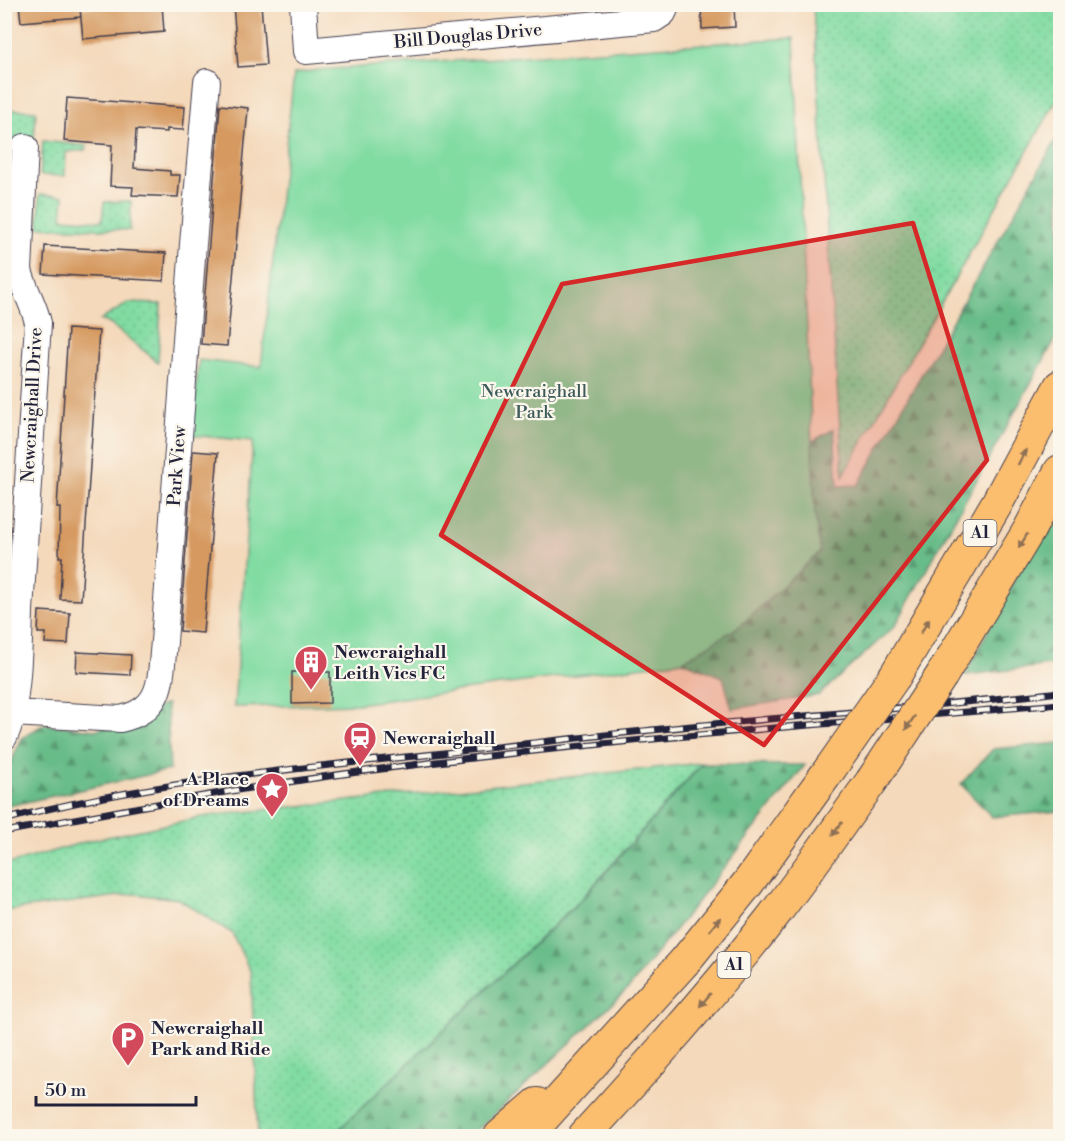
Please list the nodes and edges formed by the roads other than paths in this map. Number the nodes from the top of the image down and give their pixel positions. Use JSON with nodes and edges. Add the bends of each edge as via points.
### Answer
{"nodes":[{"id":1,"x":303,"y":4,"type":"edge"},
{"id":2,"x":665,"y":9,"type":"edge"},
{"id":3,"x":207,"y":82,"type":"dead end"},
{"id":4,"x":25,"y":147,"type":"dead end"},
{"id":5,"x":1060,"y":386,"type":"edge"},
{"id":6,"x":1060,"y":471,"type":"edge"},
{"id":7,"x":12,"y":713,"type":"junction"},
{"id":8,"x":4,"y":737,"type":"edge"},
{"id":9,"x":609,"y":1048,"type":"junction"},
{"id":10,"x":500,"y":1137,"type":"edge"},
{"id":11,"x":527,"y":1137,"type":"edge"},
{"id":12,"x":584,"y":1137,"type":"edge"}],
"edges":[{"from":1,"to":2,"type":"street","name":"Bill Douglas Drive","via":[[306,51],[654,19]]},
{"from":3,"to":7,"type":"street","name":"Park View","via":[[158,693],[149,706],[120,720]]},
{"from":4,"to":7,"type":"street","name":"Newcraighall Drive","via":[[19,270],[38,323]]},
{"from":9,"to":5,"type":"main road","number":"A1","one_way":true,"bridge":true,"via":[[741,892],[895,676],[996,505]]},
{"from":6,"to":12,"type":"main road","number":"A1","one_way":true,"bridge":true,"via":[[942,675],[871,782],[718,985]]},
{"from":7,"to":8,"type":"street","name":"Newcraighall Drive"},
{"from":9,"to":10,"type":"main road"},
{"from":9,"to":11,"type":"main road","number":"A1"}]}
